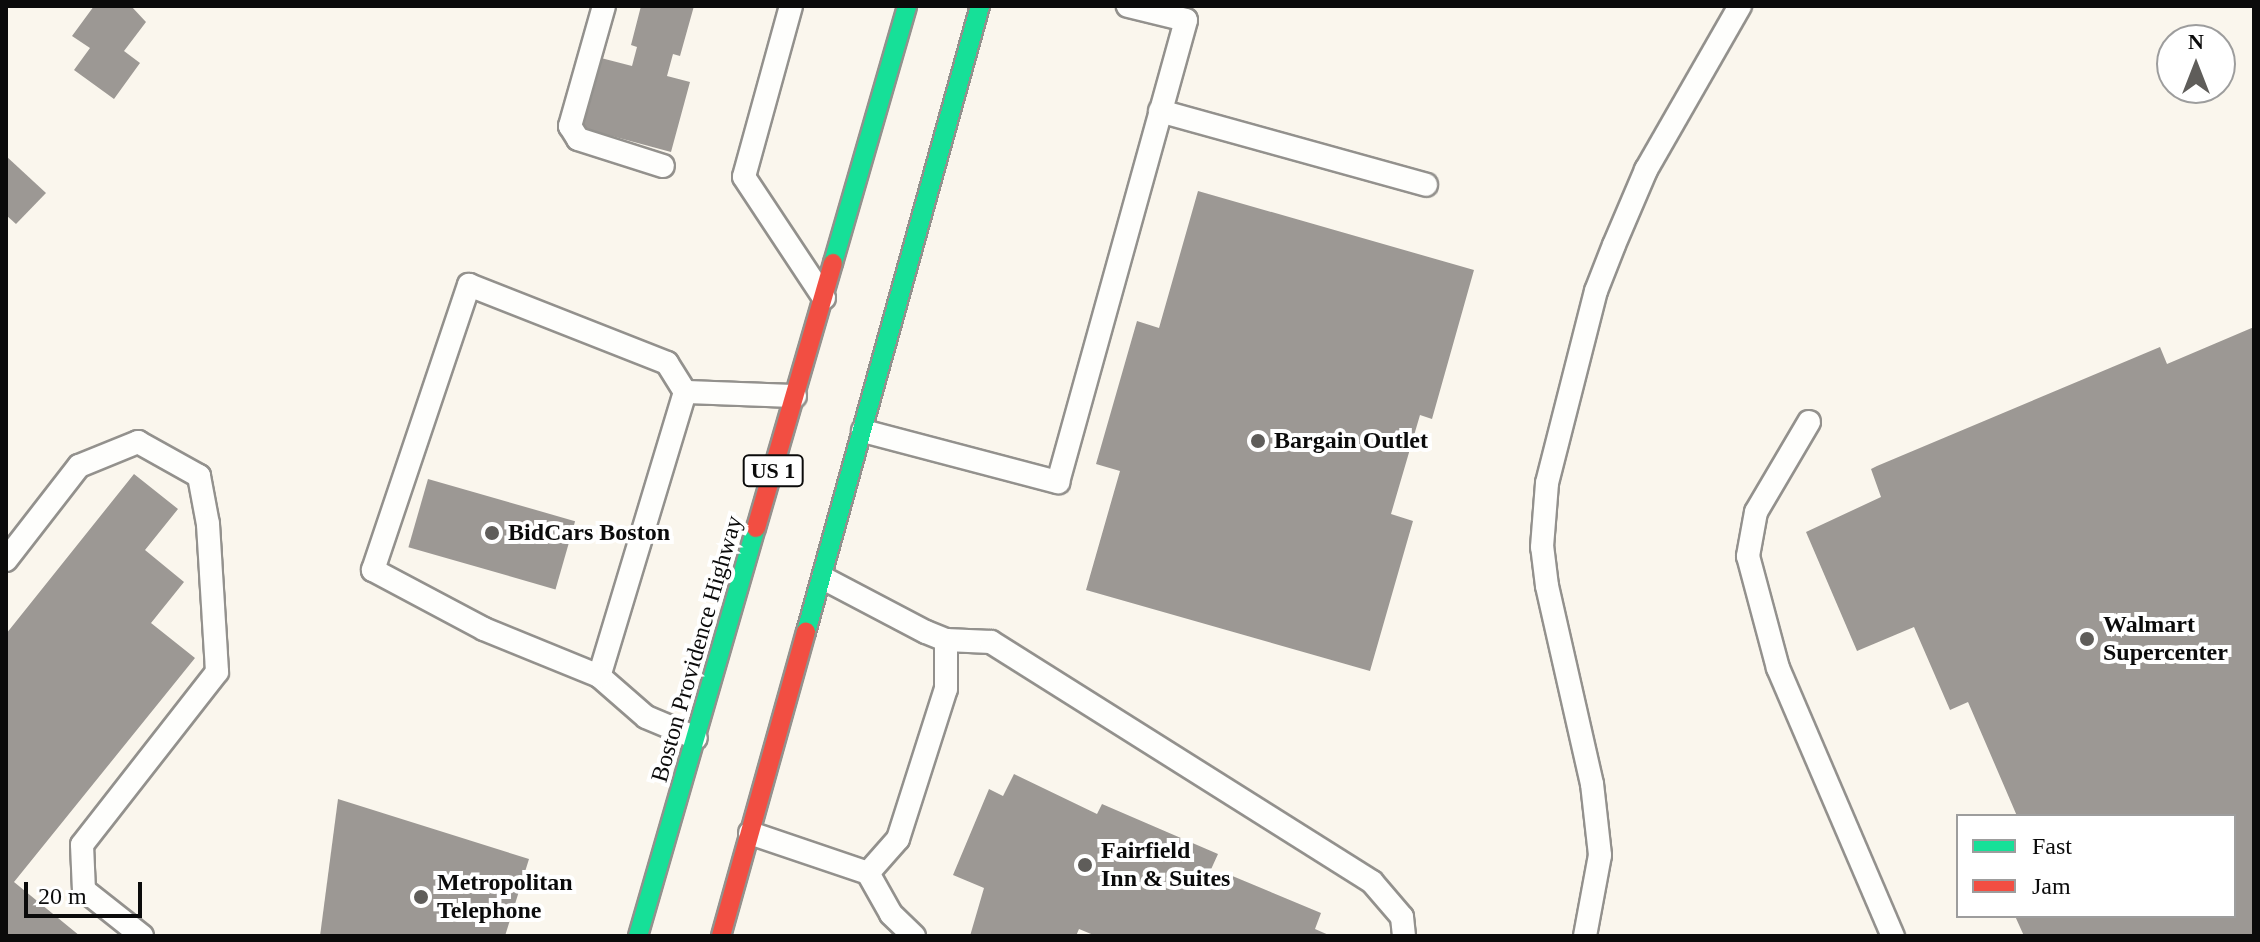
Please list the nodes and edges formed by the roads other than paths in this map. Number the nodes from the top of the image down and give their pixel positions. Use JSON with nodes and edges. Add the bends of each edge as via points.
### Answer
{"nodes":[{"id":1,"x":604,"y":6,"type":"edge"},
{"id":2,"x":791,"y":6,"type":"edge"},
{"id":3,"x":907,"y":6,"type":"edge"},
{"id":4,"x":980,"y":6,"type":"edge"},
{"id":5,"x":1128,"y":6,"type":"edge"},
{"id":6,"x":1740,"y":6,"type":"edge"},
{"id":7,"x":1160,"y":111,"type":"junction"},
{"id":8,"x":663,"y":166,"type":"dead end"},
{"id":9,"x":1426,"y":185,"type":"dead end"},
{"id":10,"x":824,"y":298,"type":"junction"},
{"id":11,"x":685,"y":392,"type":"junction"},
{"id":12,"x":795,"y":396,"type":"junction"},
{"id":13,"x":1809,"y":422,"type":"dead end"},
{"id":14,"x":863,"y":431,"type":"junction"},
{"id":15,"x":6,"y":560,"type":"edge"},
{"id":16,"x":823,"y":578,"type":"junction"},
{"id":17,"x":946,"y":640,"type":"junction"},
{"id":18,"x":599,"y":676,"type":"junction"},
{"id":19,"x":696,"y":738,"type":"junction"},
{"id":20,"x":750,"y":833,"type":"junction"},
{"id":21,"x":868,"y":873,"type":"junction"},
{"id":22,"x":142,"y":936,"type":"edge"},
{"id":23,"x":638,"y":936,"type":"edge"},
{"id":24,"x":721,"y":936,"type":"edge"},
{"id":25,"x":914,"y":936,"type":"edge"},
{"id":26,"x":1404,"y":936,"type":"edge"},
{"id":27,"x":1585,"y":936,"type":"edge"},
{"id":28,"x":1893,"y":936,"type":"edge"}],
"edges":[{"from":1,"to":8,"type":"lane","via":[[570,126],[578,139]]},
{"from":2,"to":10,"type":"lane","via":[[744,177]]},
{"from":3,"to":10,"type":"main road","name":"Boston Providence Highway","number":"US 1"},
{"from":4,"to":14,"type":"main road"},
{"from":5,"to":7,"type":"lane","via":[[1186,20]]},
{"from":6,"to":27,"type":"lane","via":[[1646,170],[1614,245],[1586,323],[1547,483],[1542,547],[1547,586],[1592,784],[1600,855]]},
{"from":7,"to":9,"type":"lane"},
{"from":7,"to":14,"type":"lane","via":[[1058,482]]},
{"from":10,"to":12,"type":"main road","name":"Boston Providence Highway","number":"US 1"},
{"from":11,"to":12,"type":"lane"},
{"from":11,"to":18,"type":"lane"},
{"from":11,"to":18,"type":"lane","via":[[667,363],[469,285],[373,570],[484,629]]},
{"from":12,"to":19,"type":"main road","name":"Boston Providence Highway","number":"US 1"},
{"from":13,"to":28,"type":"lane","via":[[1756,512],[1748,556],[1778,668]]},
{"from":14,"to":16,"type":"main road"},
{"from":15,"to":22,"type":"lane","via":[[79,466],[138,442],[199,476],[208,524],[217,672],[82,845],[84,890]]},
{"from":16,"to":17,"type":"lane"},
{"from":16,"to":20,"type":"main road"},
{"from":17,"to":21,"type":"lane","via":[[946,689],[898,839]]},
{"from":17,"to":26,"type":"lane","via":[[991,642],[1372,882],[1402,917]]},
{"from":18,"to":19,"type":"lane","via":[[646,717]]},
{"from":19,"to":23,"type":"main road","name":"Boston Providence Highway","number":"US 1"},
{"from":20,"to":21,"type":"lane"},
{"from":20,"to":24,"type":"main road"},
{"from":21,"to":25,"type":"lane","via":[[891,914]]}]}
